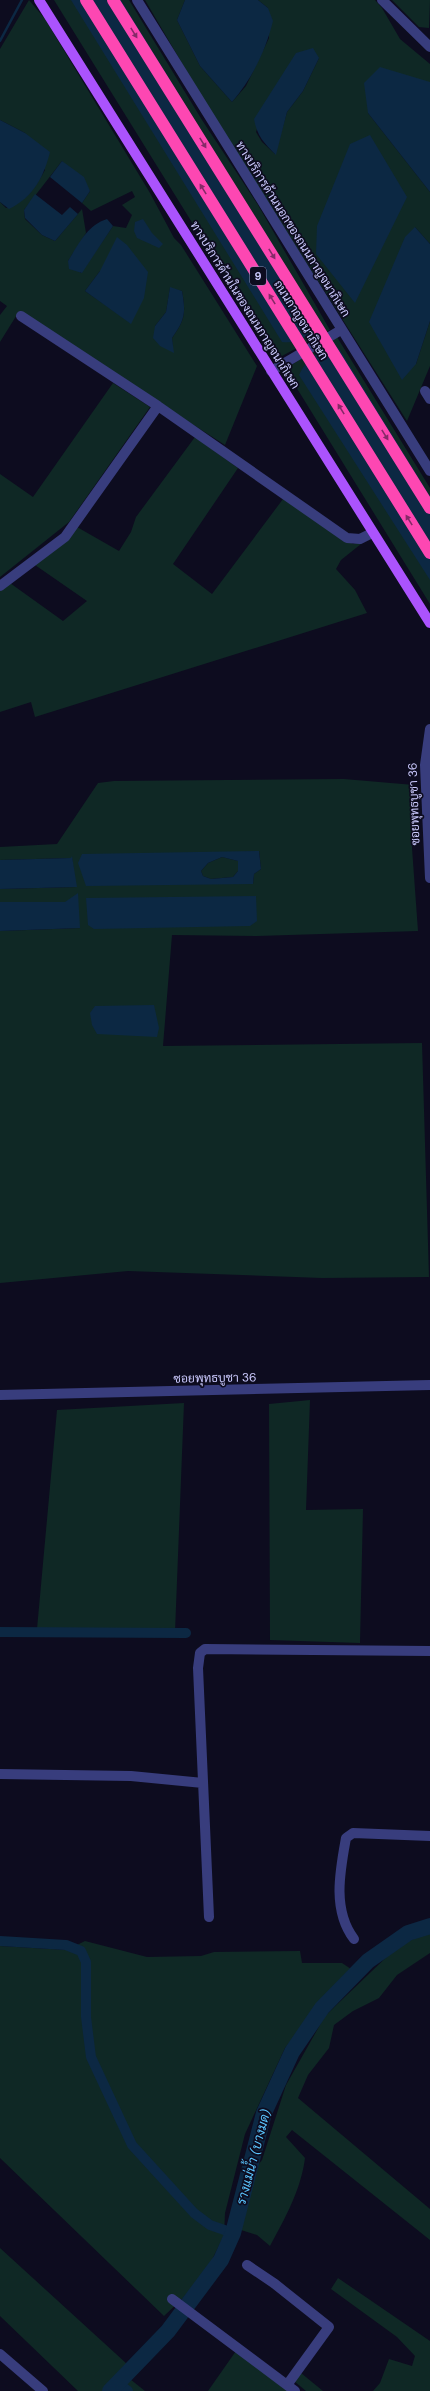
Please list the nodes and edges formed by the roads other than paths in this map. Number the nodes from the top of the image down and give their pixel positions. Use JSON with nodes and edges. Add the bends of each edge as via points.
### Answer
{"nodes":[{"id":1,"x":39,"y":0,"type":"edge"},
{"id":2,"x":86,"y":0,"type":"edge"},
{"id":3,"x":113,"y":0,"type":"edge"},
{"id":4,"x":136,"y":0,"type":"edge"},
{"id":5,"x":382,"y":0,"type":"edge"},
{"id":6,"x":429,"y":42,"type":"edge"},
{"id":7,"x":21,"y":316,"type":"dead end"},
{"id":8,"x":341,"y":330,"type":"junction"},
{"id":9,"x":271,"y":371,"type":"junction"},
{"id":10,"x":158,"y":406,"type":"junction"},
{"id":11,"x":430,"y":471,"type":"edge"},
{"id":12,"x":430,"y":508,"type":"edge"},
{"id":13,"x":372,"y":533,"type":"junction"},
{"id":14,"x":430,"y":553,"type":"edge"},
{"id":15,"x":0,"y":586,"type":"edge"},
{"id":16,"x":430,"y":624,"type":"edge"},
{"id":17,"x":430,"y":729,"type":"edge"},
{"id":18,"x":430,"y":878,"type":"edge"},
{"id":19,"x":430,"y":1385,"type":"edge"},
{"id":20,"x":0,"y":1395,"type":"edge"},
{"id":21,"x":430,"y":1651,"type":"edge"},
{"id":22,"x":0,"y":1774,"type":"edge"},
{"id":23,"x":203,"y":1783,"type":"junction"},
{"id":24,"x":430,"y":1836,"type":"edge"},
{"id":25,"x":209,"y":1917,"type":"dead end"},
{"id":26,"x":354,"y":1939,"type":"dead end"},
{"id":27,"x":247,"y":2265,"type":"dead end"},
{"id":28,"x":172,"y":2299,"type":"dead end"},
{"id":29,"x":0,"y":2354,"type":"edge"},
{"id":30,"x":291,"y":2388,"type":"edge"},
{"id":31,"x":43,"y":2391,"type":"edge"}],
"edges":[{"from":1,"to":9,"type":"main road","name":"ทางบริการด้านในของถนนกาญจนาภิเษก"},
{"from":14,"to":2,"type":"highway","name":"ถนนกาญจนาภิเษก","number":"9","one_way":true,"bridge":true},
{"from":3,"to":12,"type":"highway","name":"ถนนกาญจนาภิเษก","number":"9","one_way":true,"bridge":true},
{"from":4,"to":8,"type":"street","name":"ทางบริการด้านนอกของถนนกาญจนาภิเษก"},
{"from":5,"to":6,"type":"street"},
{"from":7,"to":10,"type":"street"},
{"from":8,"to":9,"type":"street"},
{"from":8,"to":11,"type":"street","name":"ทางบริการด้านนอกของถนนกาญจนาภิเษก"},
{"from":9,"to":13,"type":"main road","name":"ทางบริการด้านในของถนนกาญจนาภิเษก"},
{"from":10,"to":13,"type":"street","via":[[347,538],[360,539]]},
{"from":10,"to":15,"type":"street","via":[[68,533]]},
{"from":13,"to":16,"type":"main road","name":"ทางบริการด้านในของถนนกาญจนาภิเษก"},
{"from":17,"to":18,"type":"street","name":"ซอยพุทธบูชา 36","via":[[425,765]]},
{"from":19,"to":20,"type":"street","name":"ซอยพุทธบูชา 36"},
{"from":21,"to":23,"type":"street","via":[[205,1649],[198,1658]]},
{"from":22,"to":23,"type":"street","via":[[131,1776]]},
{"from":23,"to":25,"type":"street"},
{"from":24,"to":26,"type":"street","via":[[353,1834],[346,1838],[339,1884],[342,1917],[346,1929]]},
{"from":27,"to":30,"type":"street","via":[[329,2327]]},
{"from":28,"to":30,"type":"street"},
{"from":29,"to":31,"type":"street"}]}
